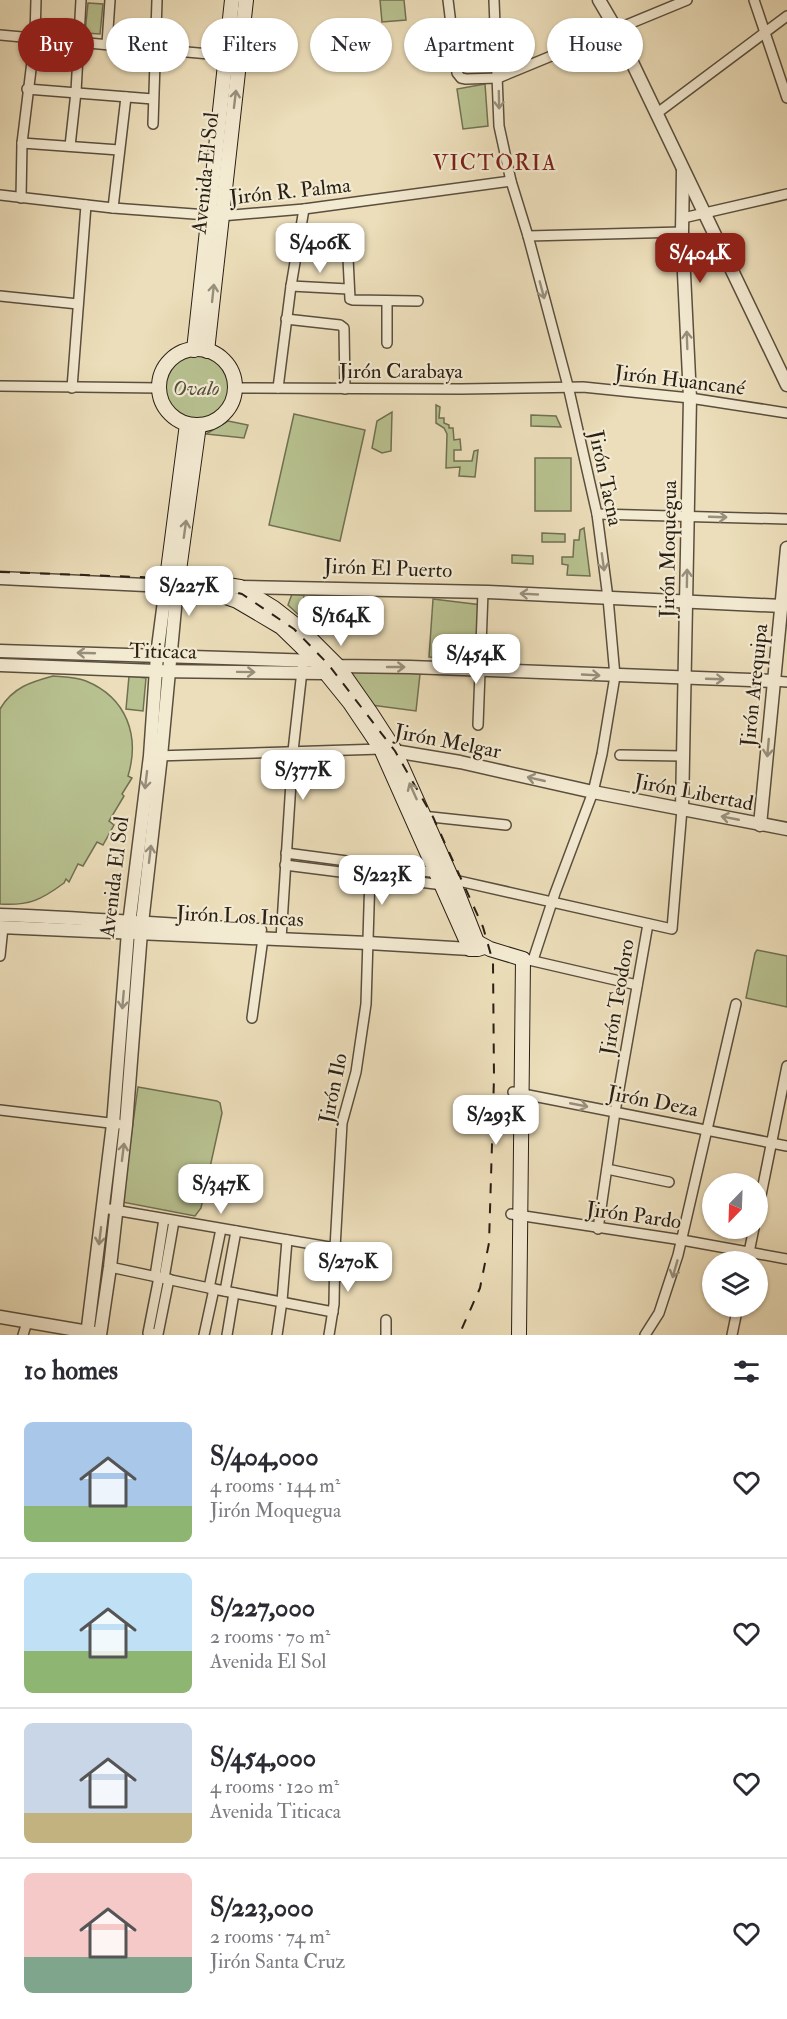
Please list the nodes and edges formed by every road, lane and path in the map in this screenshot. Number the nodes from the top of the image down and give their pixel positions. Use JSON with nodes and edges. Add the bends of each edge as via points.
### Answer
{"nodes":[{"id":1,"x":36,"y":0,"type":"edge"},
{"id":2,"x":81,"y":0,"type":"edge"},
{"id":3,"x":110,"y":0,"type":"edge"},
{"id":4,"x":157,"y":0,"type":"edge"},
{"id":5,"x":231,"y":0,"type":"edge"},
{"id":6,"x":246,"y":0,"type":"edge"},
{"id":7,"x":448,"y":0,"type":"edge"},
{"id":8,"x":494,"y":0,"type":"edge"},
{"id":9,"x":600,"y":0,"type":"edge"},
{"id":10,"x":687,"y":0,"type":"edge"},
{"id":11,"x":754,"y":0,"type":"edge"},
{"id":12,"x":787,"y":16,"type":"edge"},
{"id":13,"x":35,"y":18,"type":"edge"},
{"id":14,"x":80,"y":18,"type":"edge"},
{"id":15,"x":109,"y":18,"type":"edge"},
{"id":16,"x":157,"y":18,"type":"edge"},
{"id":17,"x":231,"y":18,"type":"edge"},
{"id":18,"x":242,"y":18,"type":"edge"},
{"id":19,"x":610,"y":18,"type":"edge"},
{"id":20,"x":643,"y":18,"type":"edge"},
{"id":21,"x":765,"y":34,"type":"junction"},
{"id":22,"x":0,"y":35,"type":"edge"},
{"id":23,"x":18,"y":36,"type":"edge"},
{"id":24,"x":547,"y":58,"type":"edge"},
{"id":25,"x":29,"y":72,"type":"edge"},
{"id":26,"x":76,"y":72,"type":"edge"},
{"id":27,"x":155,"y":72,"type":"edge"},
{"id":28,"x":230,"y":72,"type":"edge"},
{"id":29,"x":636,"y":72,"type":"edge"},
{"id":30,"x":498,"y":78,"type":"junction"},
{"id":31,"x":27,"y":89,"type":"junction"},
{"id":32,"x":75,"y":92,"type":"junction"},
{"id":33,"x":126,"y":97,"type":"junction"},
{"id":34,"x":787,"y":98,"type":"edge"},
{"id":35,"x":153,"y":99,"type":"junction"},
{"id":36,"x":656,"y":114,"type":"junction"},
{"id":37,"x":153,"y":124,"type":"dead end"},
{"id":38,"x":22,"y":143,"type":"junction"},
{"id":39,"x":70,"y":146,"type":"junction"},
{"id":40,"x":119,"y":150,"type":"junction"},
{"id":41,"x":683,"y":170,"type":"junction"},
{"id":42,"x":511,"y":181,"type":"junction"},
{"id":43,"x":787,"y":194,"type":"edge"},
{"id":44,"x":0,"y":195,"type":"edge"},
{"id":45,"x":21,"y":198,"type":"junction"},
{"id":46,"x":86,"y":205,"type":"junction"},
{"id":47,"x":113,"y":208,"type":"junction"},
{"id":48,"x":304,"y":209,"type":"junction"},
{"id":49,"x":704,"y":212,"type":"junction"},
{"id":50,"x":215,"y":216,"type":"junction"},
{"id":51,"x":683,"y":218,"type":"junction"},
{"id":52,"x":682,"y":232,"type":"junction"},
{"id":53,"x":528,"y":236,"type":"junction"},
{"id":54,"x":348,"y":258,"type":"dead end"},
{"id":55,"x":291,"y":285,"type":"junction"},
{"id":56,"x":348,"y":289,"type":"junction"},
{"id":57,"x":0,"y":296,"type":"edge"},
{"id":58,"x":418,"y":301,"type":"dead end"},
{"id":59,"x":387,"y":302,"type":"junction"},
{"id":60,"x":78,"y":304,"type":"junction"},
{"id":61,"x":286,"y":319,"type":"junction"},
{"id":62,"x":387,"y":344,"type":"dead end"},
{"id":63,"x":200,"y":350,"type":"junction"},
{"id":64,"x":787,"y":385,"type":"edge"},
{"id":65,"x":568,"y":386,"type":"junction"},
{"id":66,"x":0,"y":387,"type":"edge"},
{"id":67,"x":72,"y":388,"type":"junction"},
{"id":68,"x":159,"y":388,"type":"junction"},
{"id":69,"x":235,"y":388,"type":"junction"},
{"id":70,"x":278,"y":388,"type":"junction"},
{"id":71,"x":345,"y":389,"type":"junction"},
{"id":72,"x":690,"y":398,"type":"junction"},
{"id":73,"x":787,"y":413,"type":"edge"},
{"id":74,"x":193,"y":425,"type":"junction"},
{"id":75,"x":597,"y":514,"type":"junction"},
{"id":76,"x":688,"y":516,"type":"junction"},
{"id":77,"x":787,"y":519,"type":"edge"},
{"id":78,"x":787,"y":548,"type":"edge"},
{"id":79,"x":0,"y":578,"type":"edge"},
{"id":80,"x":172,"y":581,"type":"junction"},
{"id":81,"x":240,"y":587,"type":"junction"},
{"id":82,"x":483,"y":592,"type":"junction"},
{"id":83,"x":608,"y":598,"type":"junction"},
{"id":84,"x":686,"y":602,"type":"junction"},
{"id":85,"x":784,"y":606,"type":"edge"},
{"id":86,"x":0,"y":651,"type":"edge"},
{"id":87,"x":164,"y":656,"type":"junction"},
{"id":88,"x":0,"y":665,"type":"edge"},
{"id":89,"x":338,"y":666,"type":"junction"},
{"id":90,"x":311,"y":667,"type":"junction"},
{"id":91,"x":480,"y":670,"type":"junction"},
{"id":92,"x":163,"y":671,"type":"junction"},
{"id":93,"x":615,"y":676,"type":"junction"},
{"id":94,"x":685,"y":678,"type":"junction"},
{"id":95,"x":781,"y":681,"type":"edge"},
{"id":96,"x":478,"y":725,"type":"dead end"},
{"id":97,"x":388,"y":750,"type":"junction"},
{"id":98,"x":293,"y":751,"type":"junction"},
{"id":99,"x":620,"y":755,"type":"dead end"},
{"id":100,"x":155,"y":756,"type":"junction"},
{"id":101,"x":683,"y":756,"type":"junction"},
{"id":102,"x":593,"y":792,"type":"junction"},
{"id":103,"x":682,"y":809,"type":"junction"},
{"id":104,"x":417,"y":815,"type":"junction"},
{"id":105,"x":506,"y":825,"type":"dead end"},
{"id":106,"x":760,"y":825,"type":"junction"},
{"id":107,"x":787,"y":830,"type":"edge"},
{"id":108,"x":286,"y":853,"type":"junction"},
{"id":109,"x":285,"y":865,"type":"junction"},
{"id":110,"x":435,"y":872,"type":"junction"},
{"id":111,"x":370,"y":875,"type":"junction"},
{"id":112,"x":448,"y":883,"type":"junction"},
{"id":113,"x":552,"y":903,"type":"junction"},
{"id":114,"x":1,"y":923,"type":"edge"},
{"id":115,"x":648,"y":924,"type":"junction"},
{"id":116,"x":135,"y":927,"type":"junction"},
{"id":117,"x":281,"y":935,"type":"junction"},
{"id":118,"x":263,"y":938,"type":"junction"},
{"id":119,"x":368,"y":939,"type":"junction"},
{"id":120,"x":475,"y":946,"type":"junction"},
{"id":121,"x":0,"y":956,"type":"edge"},
{"id":122,"x":524,"y":959,"type":"junction"},
{"id":123,"x":637,"y":985,"type":"junction"},
{"id":124,"x":736,"y":1004,"type":"dead end"},
{"id":125,"x":252,"y":1018,"type":"dead end"},
{"id":126,"x":787,"y":1066,"type":"edge"},
{"id":127,"x":517,"y":1093,"type":"junction"},
{"id":128,"x":0,"y":1110,"type":"edge"},
{"id":129,"x":615,"y":1112,"type":"junction"},
{"id":130,"x":113,"y":1124,"type":"junction"},
{"id":131,"x":126,"y":1125,"type":"junction"},
{"id":132,"x":706,"y":1130,"type":"junction"},
{"id":133,"x":770,"y":1142,"type":"junction"},
{"id":134,"x":787,"y":1146,"type":"edge"},
{"id":135,"x":607,"y":1169,"type":"junction"},
{"id":136,"x":765,"y":1173,"type":"edge"},
{"id":137,"x":669,"y":1182,"type":"dead end"},
{"id":138,"x":103,"y":1208,"type":"junction"},
{"id":139,"x":117,"y":1210,"type":"junction"},
{"id":140,"x":515,"y":1215,"type":"junction"},
{"id":141,"x":169,"y":1220,"type":"junction"},
{"id":142,"x":221,"y":1229,"type":"junction"},
{"id":143,"x":598,"y":1229,"type":"junction"},
{"id":144,"x":236,"y":1232,"type":"junction"},
{"id":145,"x":287,"y":1240,"type":"junction"},
{"id":146,"x":682,"y":1240,"type":"junction"},
{"id":147,"x":335,"y":1248,"type":"junction"},
{"id":148,"x":725,"y":1251,"type":"edge"},
{"id":149,"x":768,"y":1258,"type":"edge"},
{"id":150,"x":787,"y":1259,"type":"edge"},
{"id":151,"x":110,"y":1267,"type":"junction"},
{"id":152,"x":162,"y":1277,"type":"junction"},
{"id":153,"x":212,"y":1289,"type":"junction"},
{"id":154,"x":230,"y":1292,"type":"junction"},
{"id":155,"x":282,"y":1301,"type":"junction"},
{"id":156,"x":333,"y":1312,"type":"junction"},
{"id":157,"x":0,"y":1317,"type":"edge"},
{"id":158,"x":736,"y":1317,"type":"edge"},
{"id":159,"x":386,"y":1320,"type":"dead end"},
{"id":160,"x":27,"y":1322,"type":"junction"},
{"id":161,"x":96,"y":1334,"type":"edge"},
{"id":162,"x":22,"y":1335,"type":"edge"},
{"id":163,"x":204,"y":1335,"type":"edge"},
{"id":164,"x":227,"y":1335,"type":"edge"},
{"id":165,"x":276,"y":1335,"type":"edge"},
{"id":166,"x":329,"y":1335,"type":"edge"},
{"id":167,"x":386,"y":1335,"type":"edge"},
{"id":168,"x":510,"y":1335,"type":"edge"},
{"id":169,"x":519,"y":1335,"type":"edge"},
{"id":170,"x":645,"y":1335,"type":"edge"},
{"id":171,"x":732,"y":1335,"type":"edge"}],
"edges":[{"from":1,"to":13,"type":"street"},
{"from":2,"to":14,"type":"street"},
{"from":3,"to":15,"type":"street"},
{"from":4,"to":16,"type":"street"},
{"from":5,"to":17,"type":"main road","name":"Avenida El Sol"},
{"from":6,"to":18,"type":"main road","name":"Avenida El Sol"},
{"from":7,"to":30,"type":"street","via":[[457,73],[466,79]]},
{"from":8,"to":30,"type":"street","name":"Jirón Tacna"},
{"from":9,"to":19,"type":"street"},
{"from":10,"to":20,"type":"street"},
{"from":11,"to":21,"type":"street"},
{"from":12,"to":21,"type":"street"},
{"from":21,"to":34,"type":"street"},
{"from":21,"to":36,"type":"street"},
{"from":22,"to":23,"type":"street"},
{"from":24,"to":30,"type":"street"},
{"from":25,"to":31,"type":"street"},
{"from":26,"to":32,"type":"street"},
{"from":27,"to":35,"type":"street"},
{"from":28,"to":50,"type":"main road","name":"Avenida El Sol"},
{"from":29,"to":36,"type":"street"},
{"from":30,"to":42,"type":"street","name":"Jirón Tacna","one_way":true,"via":[[499,126]]},
{"from":31,"to":32,"type":"street"},
{"from":31,"to":38,"type":"street"},
{"from":32,"to":33,"type":"street"},
{"from":32,"to":39,"type":"street"},
{"from":33,"to":35,"type":"street"},
{"from":33,"to":40,"type":"street"},
{"from":35,"to":37,"type":"street"},
{"from":36,"to":41,"type":"street"},
{"from":38,"to":39,"type":"street"},
{"from":38,"to":45,"type":"street"},
{"from":39,"to":40,"type":"street"},
{"from":40,"to":47,"type":"street"},
{"from":41,"to":49,"type":"street"},
{"from":41,"to":51,"type":"street","name":"Jirón Moquegua"},
{"from":42,"to":48,"type":"street","name":"Jirón R. Palma"},
{"from":42,"to":53,"type":"street","name":"Jirón Tacna"},
{"from":43,"to":49,"type":"street"},
{"from":44,"to":45,"type":"street","name":"Jirón R. Palma"},
{"from":45,"to":46,"type":"street","name":"Jirón R. Palma"},
{"from":46,"to":47,"type":"street","name":"Jirón R. Palma"},
{"from":46,"to":60,"type":"street"},
{"from":47,"to":50,"type":"street","name":"Jirón R. Palma"},
{"from":48,"to":50,"type":"street","name":"Jirón R. Palma"},
{"from":48,"to":55,"type":"street"},
{"from":49,"to":51,"type":"street"},
{"from":49,"to":64,"type":"street"},
{"from":50,"to":63,"type":"main road","name":"Avenida El Sol"},
{"from":51,"to":52,"type":"street","name":"Jirón Moquegua"},
{"from":52,"to":53,"type":"street"},
{"from":72,"to":52,"type":"street","name":"Jirón Moquegua","one_way":true},
{"from":53,"to":65,"type":"street","name":"Jirón Tacna","one_way":true},
{"from":54,"to":56,"type":"street"},
{"from":55,"to":56,"type":"street"},
{"from":55,"to":61,"type":"street"},
{"from":56,"to":59,"type":"street","via":[[353,300]]},
{"from":57,"to":60,"type":"street"},
{"from":58,"to":59,"type":"street"},
{"from":59,"to":62,"type":"street"},
{"from":60,"to":67,"type":"street"},
{"from":61,"to":70,"type":"street"},
{"from":61,"to":71,"type":"street","via":[[344,328]]},
{"from":63,"to":68,"type":"main road","via":[[173,358],[165,366]]},
{"from":63,"to":69,"type":"main road","via":[[218,356],[227,365]]},
{"from":65,"to":71,"type":"street","name":"Jirón Carabaya"},
{"from":65,"to":72,"type":"street","name":"Jirón Huancané"},
{"from":65,"to":75,"type":"street","name":"Jirón Tacna"},
{"from":66,"to":67,"type":"street"},
{"from":67,"to":68,"type":"street"},
{"from":68,"to":74,"type":"main road","via":[[167,411]]},
{"from":69,"to":70,"type":"street","name":"Jirón Carabaya"},
{"from":69,"to":74,"type":"main road","via":[[228,410],[220,418]]},
{"from":70,"to":71,"type":"street","name":"Jirón Carabaya"},
{"from":72,"to":73,"type":"street","name":"Jirón Huancané"},
{"from":72,"to":76,"type":"street","name":"Jirón Moquegua"},
{"from":74,"to":80,"type":"main road","name":"Avenida El Sol"},
{"from":75,"to":76,"type":"street"},
{"from":75,"to":83,"type":"street","name":"Jirón Tacna","one_way":true},
{"from":76,"to":77,"type":"street","one_way":true},
{"from":84,"to":76,"type":"street","name":"Jirón Moquegua","one_way":true},
{"from":78,"to":85,"type":"street","name":"Jirón Arequipa"},
{"from":79,"to":80,"type":"street"},
{"from":80,"to":81,"type":"main road","name":"Jirón El Puerto"},
{"from":80,"to":87,"type":"street","name":"Avenida El Sol"},
{"from":80,"to":90,"type":"main road","via":[[237,601],[281,627]]},
{"from":81,"to":82,"type":"street","name":"Jirón El Puerto"},
{"from":81,"to":89,"type":"main road","via":[[274,608]]},
{"from":83,"to":82,"type":"street","name":"Jirón El Puerto","one_way":true},
{"from":82,"to":91,"type":"street"},
{"from":83,"to":84,"type":"street","name":"Jirón El Puerto"},
{"from":83,"to":93,"type":"street","name":"Jirón Tacna"},
{"from":84,"to":85,"type":"street","name":"Jirón El Puerto"},
{"from":84,"to":94,"type":"street","name":"Jirón Moquegua"},
{"from":85,"to":95,"type":"street","name":"Jirón Arequipa"},
{"from":87,"to":86,"type":"street","name":"Titicaca","one_way":true},
{"from":87,"to":90,"type":"street","name":"Titicaca"},
{"from":87,"to":92,"type":"street","name":"Avenida El Sol"},
{"from":88,"to":92,"type":"street","name":"Titicaca"},
{"from":89,"to":90,"type":"street"},
{"from":89,"to":91,"type":"street","one_way":true},
{"from":89,"to":97,"type":"main road","via":[[372,712]]},
{"from":92,"to":90,"type":"street","name":"Titicaca","one_way":true},
{"from":90,"to":97,"type":"main road","via":[[350,703]]},
{"from":90,"to":98,"type":"street"},
{"from":91,"to":93,"type":"street","one_way":true},
{"from":91,"to":96,"type":"street"},
{"from":92,"to":100,"type":"street","name":"Avenida El Sol"},
{"from":93,"to":94,"type":"street"},
{"from":93,"to":102,"type":"street","name":"Jirón Tacna"},
{"from":94,"to":95,"type":"street","one_way":true},
{"from":94,"to":101,"type":"street","name":"Jirón Moquegua"},
{"from":95,"to":106,"type":"street","name":"Jirón Arequipa","one_way":true},
{"from":97,"to":98,"type":"street","name":"Jirón Melgar"},
{"from":102,"to":97,"type":"street","name":"Jirón Melgar","one_way":true},
{"from":97,"to":104,"type":"main road"},
{"from":98,"to":100,"type":"street","name":"Jirón Melgar"},
{"from":98,"to":108,"type":"street"},
{"from":99,"to":101,"type":"street"},
{"from":100,"to":116,"type":"street","name":"Avenida El Sol"},
{"from":101,"to":103,"type":"street","name":"Jirón Moquegua"},
{"from":102,"to":103,"type":"street","name":"Jirón Libertad"},
{"from":102,"to":113,"type":"street","name":"Jirón Tacna"},
{"from":106,"to":103,"type":"street","name":"Jirón Libertad","one_way":true},
{"from":103,"to":115,"type":"street","name":"Jirón Moquegua","via":[[672,929]]},
{"from":104,"to":105,"type":"street"},
{"from":104,"to":110,"type":"main road"},
{"from":104,"to":112,"type":"main road"},
{"from":106,"to":107,"type":"street","name":"Jirón Libertad"},
{"from":108,"to":109,"type":"street"},
{"from":108,"to":110,"type":"street"},
{"from":109,"to":111,"type":"street"},
{"from":109,"to":117,"type":"street"},
{"from":110,"to":112,"type":"main road"},
{"from":111,"to":112,"type":"street"},
{"from":111,"to":119,"type":"street","name":"Jirón Ilo"},
{"from":112,"to":113,"type":"street"},
{"from":112,"to":120,"type":"main road"},
{"from":113,"to":115,"type":"street"},
{"from":113,"to":122,"type":"street","name":"Jirón Tacna"},
{"from":114,"to":116,"type":"street","name":"Jirón Los Incas"},
{"from":114,"to":121,"type":"street"},
{"from":115,"to":123,"type":"street","name":"Jirón Teodoro"},
{"from":116,"to":117,"type":"street","name":"Jirón Los Incas"},
{"from":116,"to":118,"type":"street","name":"Jirón Los Incas"},
{"from":116,"to":130,"type":"street","name":"Avenida El Sol","one_way":true},
{"from":116,"to":131,"type":"street","name":"Avenida El Sol"},
{"from":117,"to":118,"type":"street","name":"Jirón Los Incas"},
{"from":117,"to":119,"type":"street","name":"Jirón Los Incas"},
{"from":118,"to":125,"type":"street"},
{"from":119,"to":120,"type":"street","name":"Jirón Los Incas"},
{"from":119,"to":147,"type":"street","name":"Jirón Ilo","via":[[366,1004],[356,1072],[342,1123]]},
{"from":120,"to":122,"type":"main road"},
{"from":122,"to":123,"type":"street"},
{"from":122,"to":127,"type":"main road"},
{"from":123,"to":129,"type":"street","name":"Jirón Teodoro"},
{"from":124,"to":132,"type":"street"},
{"from":126,"to":133,"type":"street"},
{"from":127,"to":129,"type":"street","name":"Jirón Deza","one_way":true},
{"from":127,"to":140,"type":"main road"},
{"from":128,"to":130,"type":"street"},
{"from":129,"to":132,"type":"street","name":"Jirón Deza"},
{"from":129,"to":135,"type":"street","name":"Jirón Teodoro"},
{"from":130,"to":131,"type":"street"},
{"from":130,"to":138,"type":"street","name":"Avenida El Sol"},
{"from":139,"to":131,"type":"street","name":"Avenida El Sol","one_way":true},
{"from":132,"to":133,"type":"street","name":"Jirón Deza"},
{"from":132,"to":146,"type":"street"},
{"from":133,"to":134,"type":"street","name":"Jirón Deza"},
{"from":133,"to":136,"type":"street"},
{"from":135,"to":137,"type":"street"},
{"from":135,"to":143,"type":"street","name":"Jirón Teodoro"},
{"from":138,"to":139,"type":"street"},
{"from":138,"to":161,"type":"street","name":"Avenida El Sol","one_way":true},
{"from":139,"to":141,"type":"street"},
{"from":139,"to":151,"type":"street","name":"Avenida El Sol"},
{"from":140,"to":143,"type":"street","name":"Jirón Pardo"},
{"from":140,"to":168,"type":"main road"},
{"from":140,"to":169,"type":"main road"},
{"from":141,"to":142,"type":"street"},
{"from":141,"to":152,"type":"street"},
{"from":142,"to":144,"type":"street"},
{"from":142,"to":153,"type":"street"},
{"from":143,"to":146,"type":"street","name":"Jirón Pardo"},
{"from":144,"to":145,"type":"street"},
{"from":144,"to":154,"type":"street"},
{"from":145,"to":147,"type":"street"},
{"from":145,"to":155,"type":"street"},
{"from":146,"to":148,"type":"street","name":"Jirón Pardo"},
{"from":146,"to":170,"type":"street","one_way":true,"via":[[659,1314]]},
{"from":147,"to":156,"type":"street","name":"Jirón Ilo"},
{"from":149,"to":150,"type":"street","name":"Jirón Pardo"},
{"from":151,"to":152,"type":"street"},
{"from":151,"to":161,"type":"street","name":"Avenida El Sol"},
{"from":152,"to":152,"type":"street","via":[[148,1333],[158,1334]]},
{"from":152,"to":153,"type":"street"},
{"from":153,"to":154,"type":"street"},
{"from":153,"to":163,"type":"street"},
{"from":154,"to":155,"type":"street"},
{"from":154,"to":164,"type":"street"},
{"from":155,"to":156,"type":"street"},
{"from":155,"to":165,"type":"street"},
{"from":156,"to":166,"type":"street","name":"Jirón Ilo"},
{"from":157,"to":160,"type":"street"},
{"from":158,"to":171,"type":"street"},
{"from":159,"to":167,"type":"street"},
{"from":160,"to":161,"type":"street"},
{"from":160,"to":162,"type":"street"}]}
